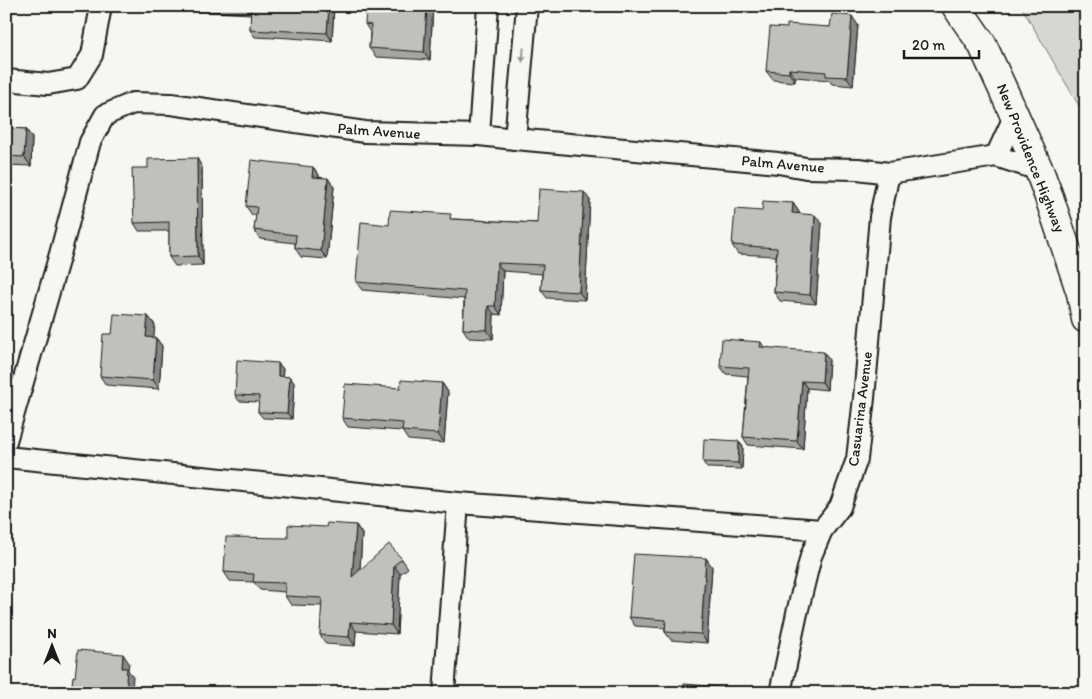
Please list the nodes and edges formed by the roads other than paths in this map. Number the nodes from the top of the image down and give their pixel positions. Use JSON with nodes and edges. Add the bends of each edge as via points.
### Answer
{"nodes":[{"id":1,"x":101,"y":6,"type":"edge"},
{"id":2,"x":488,"y":6,"type":"edge"},
{"id":3,"x":527,"y":6,"type":"edge"},
{"id":4,"x":956,"y":6,"type":"edge"},
{"id":5,"x":6,"y":80,"type":"edge"},
{"id":6,"x":1015,"y":115,"type":"junction"},
{"id":7,"x":479,"y":135,"type":"junction"},
{"id":8,"x":515,"y":140,"type":"junction"},
{"id":9,"x":996,"y":156,"type":"junction"},
{"id":10,"x":1038,"y":170,"type":"junction"},
{"id":11,"x":889,"y":173,"type":"junction"},
{"id":12,"x":1086,"y":318,"type":"edge"},
{"id":13,"x":6,"y":441,"type":"edge"},
{"id":14,"x":6,"y":457,"type":"edge"},
{"id":15,"x":458,"y":503,"type":"junction"},
{"id":16,"x":822,"y":530,"type":"junction"},
{"id":17,"x":444,"y":693,"type":"edge"},
{"id":18,"x":780,"y":693,"type":"edge"}],
"edges":[{"from":1,"to":5,"type":"street","via":[[92,55],[76,79],[48,84]]},
{"from":2,"to":7,"type":"street"},
{"from":3,"to":8,"type":"street","one_way":true},
{"from":4,"to":6,"type":"highway","name":"New Providence Highway","via":[[982,44]]},
{"from":6,"to":9,"type":"street"},
{"from":6,"to":10,"type":"highway","name":"New Providence Highway"},
{"from":7,"to":8,"type":"street","name":"Palm Avenue"},
{"from":7,"to":13,"type":"street","name":"Palm Avenue","via":[[365,132],[171,104],[133,103],[105,115],[90,142]]},
{"from":8,"to":11,"type":"street","name":"Palm Avenue"},
{"from":9,"to":10,"type":"street","name":"Palm Avenue"},
{"from":9,"to":11,"type":"street","name":"Palm Avenue"},
{"from":10,"to":12,"type":"highway","name":"New Providence Highway","via":[[1050,196]]},
{"from":11,"to":16,"type":"street","name":"Casuarina Avenue","via":[[880,217],[857,459],[840,507]]},
{"from":14,"to":15,"type":"street"},
{"from":15,"to":16,"type":"street"},
{"from":15,"to":17,"type":"street"},
{"from":16,"to":18,"type":"street","name":"Casuarina Avenue","via":[[811,556]]}]}
